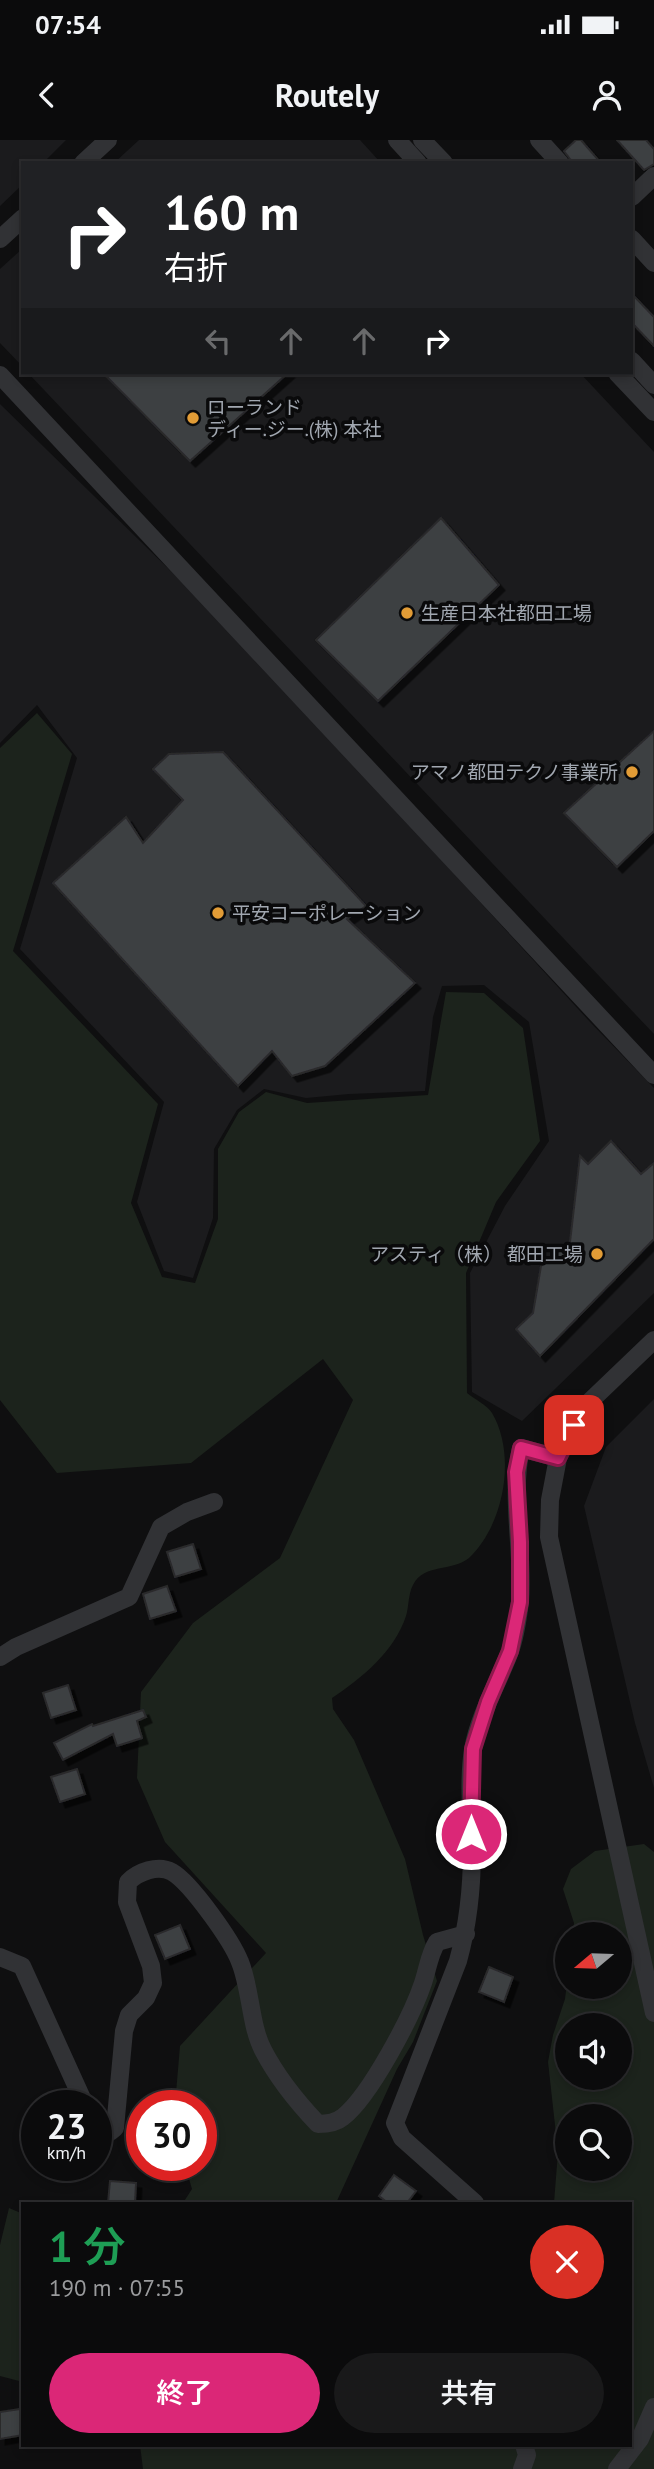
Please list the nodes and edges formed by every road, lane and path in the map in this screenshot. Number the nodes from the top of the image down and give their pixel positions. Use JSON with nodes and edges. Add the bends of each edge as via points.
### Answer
{"nodes":[{"id":1,"x":108,"y":140,"type":"edge"},
{"id":2,"x":397,"y":140,"type":"edge"},
{"id":3,"x":422,"y":140,"type":"edge"},
{"id":4,"x":539,"y":140,"type":"edge"},
{"id":5,"x":85,"y":161,"type":"edge"},
{"id":6,"x":416,"y":161,"type":"edge"},
{"id":7,"x":442,"y":161,"type":"edge"},
{"id":8,"x":558,"y":161,"type":"edge"},
{"id":9,"x":654,"y":176,"type":"edge"},
{"id":10,"x":633,"y":196,"type":"edge"},
{"id":11,"x":21,"y":220,"type":"edge"},
{"id":12,"x":0,"y":239,"type":"edge"},
{"id":13,"x":633,"y":240,"type":"edge"},
{"id":14,"x":654,"y":263,"type":"edge"},
{"id":15,"x":633,"y":362,"type":"edge"},
{"id":16,"x":0,"y":374,"type":"edge"},
{"id":17,"x":619,"y":375,"type":"edge"},
{"id":18,"x":654,"y":385,"type":"edge"},
{"id":19,"x":654,"y":412,"type":"edge"},
{"id":20,"x":654,"y":1075,"type":"edge"},
{"id":21,"x":654,"y":1340,"type":"edge"},
{"id":22,"x":558,"y":1458,"type":"junction"},
{"id":23,"x":214,"y":1502,"type":"dead end"},
{"id":24,"x":0,"y":1657,"type":"edge"},
{"id":25,"x":466,"y":1934,"type":"junction"},
{"id":26,"x":0,"y":1957,"type":"edge"},
{"id":27,"x":654,"y":2013,"type":"edge"},
{"id":28,"x":78,"y":2090,"type":"edge"},
{"id":29,"x":112,"y":2130,"type":"edge"},
{"id":30,"x":474,"y":2202,"type":"edge"},
{"id":31,"x":654,"y":2407,"type":"edge"},
{"id":32,"x":525,"y":2447,"type":"edge"},
{"id":33,"x":522,"y":2469,"type":"edge"},
{"id":34,"x":617,"y":2469,"type":"edge"}],
"edges":[{"from":1,"to":5,"type":"street"},
{"from":2,"to":6,"type":"street"},
{"from":3,"to":7,"type":"street"},
{"from":4,"to":8,"type":"street"},
{"from":9,"to":10,"type":"street"},
{"from":11,"to":12,"type":"street"},
{"from":13,"to":14,"type":"street"},
{"from":15,"to":18,"type":"street"},
{"from":16,"to":20,"type":"street"},
{"from":17,"to":19,"type":"street"},
{"from":21,"to":22,"type":"street","via":[[583,1408]]},
{"from":22,"to":25,"type":"street","via":[[521,1448],[516,1472],[520,1602],[510,1651],[473,1749]]},
{"from":22,"to":27,"type":"street","via":[[550,1500],[550,1537]]},
{"from":23,"to":24,"type":"street","via":[[161,1527],[129,1597]]},
{"from":25,"to":29,"type":"street","via":[[437,1942],[412,2011],[362,2098],[342,2119],[318,2124],[261,2048],[240,1961],[218,1923],[172,1872],[138,1873],[128,1882],[127,1902],[153,1983],[129,2015],[124,2031]]},
{"from":25,"to":30,"type":"street","via":[[395,2123],[402,2138]]},
{"from":26,"to":28,"type":"street","via":[[22,1966]]},
{"from":31,"to":34,"type":"street","via":[[639,2439]]},
{"from":32,"to":33,"type":"street"}]}
